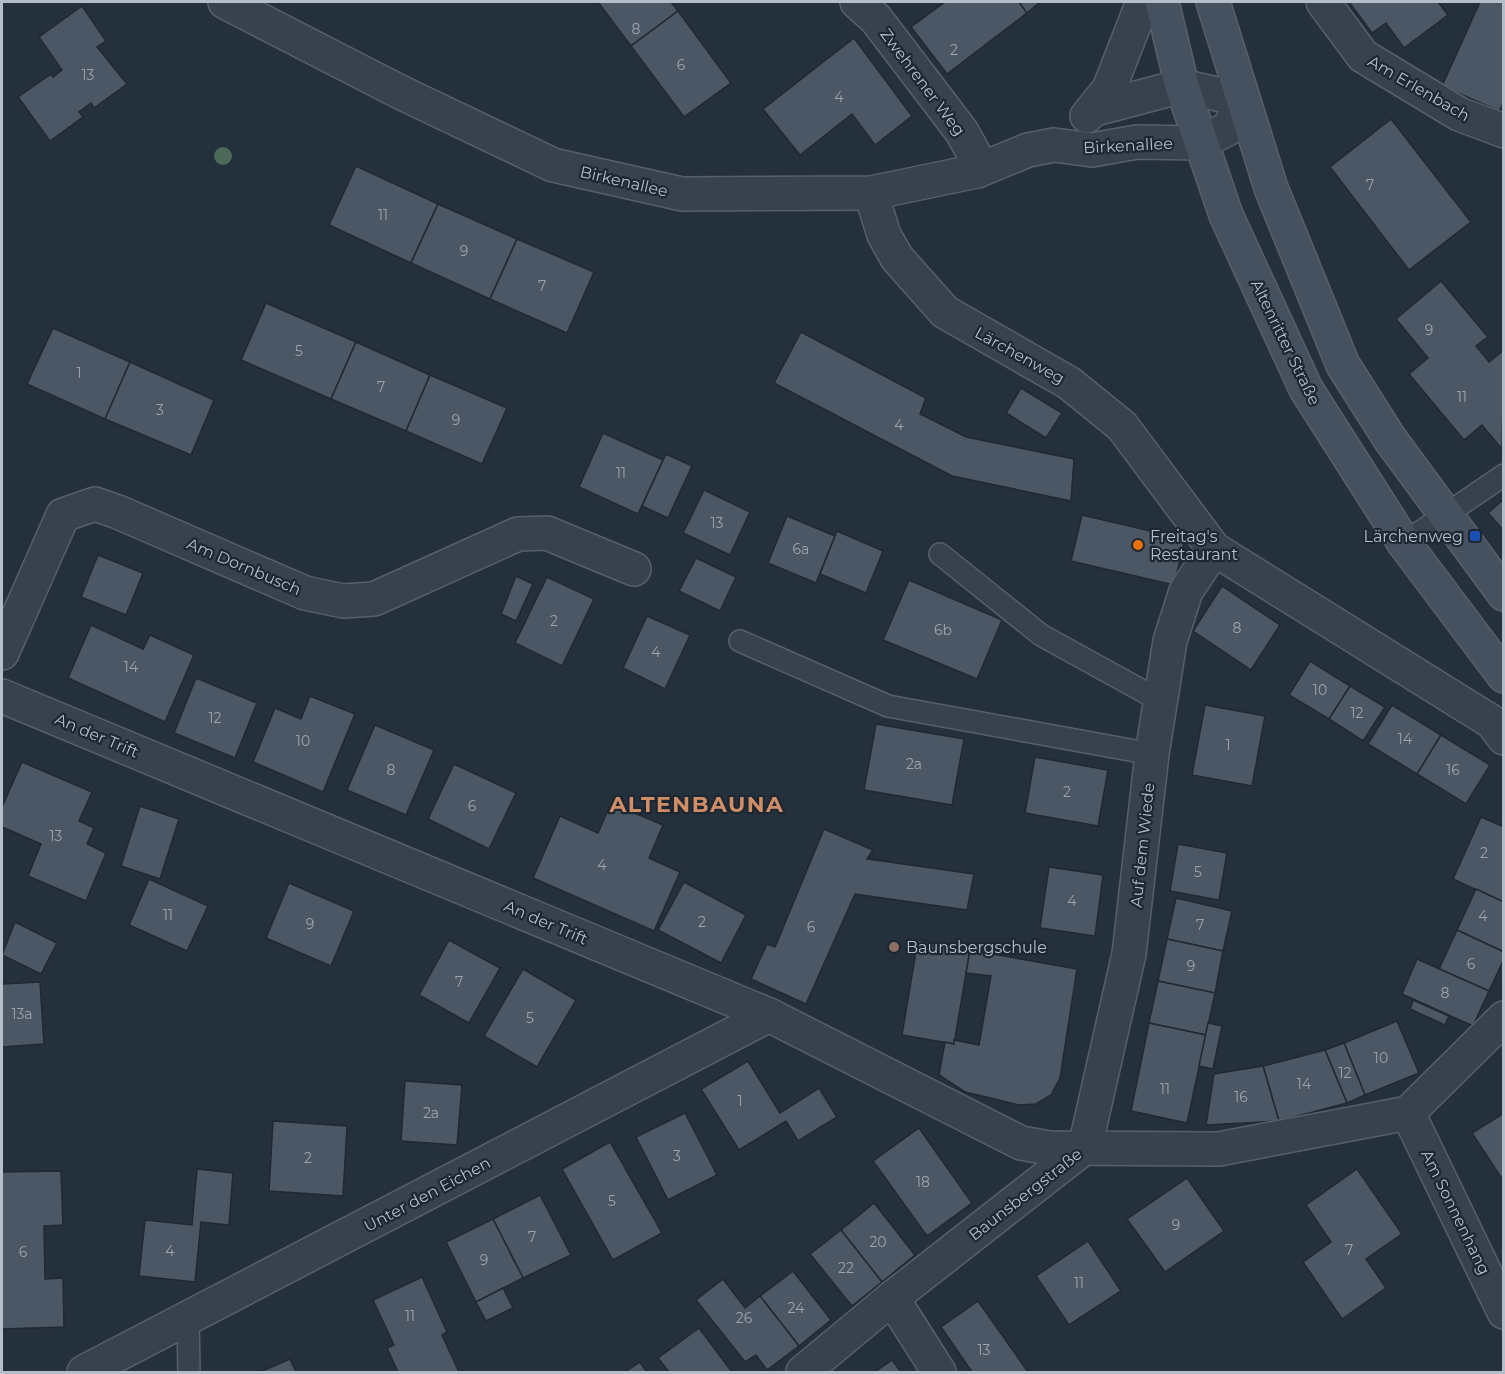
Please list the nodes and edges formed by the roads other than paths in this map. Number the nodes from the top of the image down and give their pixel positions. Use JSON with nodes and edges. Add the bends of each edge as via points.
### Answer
{"nodes":[{"id":1,"x":225,"y":2,"type":"edge"},
{"id":2,"x":857,"y":2,"type":"edge"},
{"id":3,"x":1143,"y":2,"type":"edge"},
{"id":4,"x":1162,"y":2,"type":"edge"},
{"id":5,"x":1213,"y":2,"type":"edge"},
{"id":6,"x":1323,"y":2,"type":"edge"},
{"id":7,"x":1182,"y":86,"type":"junction"},
{"id":8,"x":1243,"y":99,"type":"junction"},
{"id":9,"x":1095,"y":109,"type":"junction"},
{"id":10,"x":1503,"y":131,"type":"edge"},
{"id":11,"x":1200,"y":143,"type":"junction"},
{"id":12,"x":1054,"y":146,"type":"junction"},
{"id":13,"x":977,"y":171,"type":"junction"},
{"id":14,"x":871,"y":193,"type":"junction"},
{"id":15,"x":1503,"y":475,"type":"edge"},
{"id":16,"x":1444,"y":515,"type":"junction"},
{"id":17,"x":1404,"y":543,"type":"junction"},
{"id":18,"x":1214,"y":549,"type":"junction"},
{"id":19,"x":940,"y":554,"type":"dead end"},
{"id":20,"x":634,"y":568,"type":"dead end"},
{"id":21,"x":1503,"y":594,"type":"edge"},
{"id":22,"x":741,"y":641,"type":"dead end"},
{"id":23,"x":2,"y":653,"type":"edge"},
{"id":24,"x":1503,"y":676,"type":"edge"},
{"id":25,"x":2,"y":696,"type":"edge"},
{"id":26,"x":1160,"y":700,"type":"junction"},
{"id":27,"x":1503,"y":738,"type":"edge"},
{"id":28,"x":1152,"y":754,"type":"junction"},
{"id":29,"x":769,"y":1015,"type":"junction"},
{"id":30,"x":1503,"y":1018,"type":"edge"},
{"id":31,"x":1408,"y":1113,"type":"junction"},
{"id":32,"x":1085,"y":1148,"type":"junction"},
{"id":33,"x":892,"y":1298,"type":"junction"},
{"id":34,"x":1503,"y":1312,"type":"edge"},
{"id":35,"x":188,"y":1318,"type":"junction"},
{"id":36,"x":84,"y":1372,"type":"edge"},
{"id":37,"x":189,"y":1372,"type":"edge"},
{"id":38,"x":803,"y":1372,"type":"edge"},
{"id":39,"x":939,"y":1372,"type":"edge"}],
"edges":[{"from":1,"to":14,"type":"street","name":"Birkenallee","via":[[554,165],[682,194]]},
{"from":2,"to":13,"type":"street","name":"Zwehrener Weg","via":[[876,19],[962,132],[973,152]]},
{"from":3,"to":9,"type":"street","name":"Birkenallee","via":[[1109,89]]},
{"from":4,"to":7,"type":"main road","name":"Altenritter Straße"},
{"from":5,"to":8,"type":"main road"},
{"from":6,"to":10,"type":"street","name":"Am Erlenbach","via":[[1363,56],[1459,114]]},
{"from":7,"to":8,"type":"street","name":"Birkenallee"},
{"from":7,"to":9,"type":"street","name":"Birkenallee"},
{"from":7,"to":11,"type":"main road","name":"Altenritter Straße"},
{"from":8,"to":11,"type":"street","name":"Birkenallee","via":[[1229,128]]},
{"from":8,"to":16,"type":"main road","via":[[1271,188],[1343,365]]},
{"from":9,"to":12,"type":"street","name":"Birkenallee"},
{"from":11,"to":12,"type":"street","name":"Birkenallee","via":[[1137,142],[1092,150]]},
{"from":11,"to":17,"type":"main road","name":"Altenritter Straße","via":[[1226,215],[1306,389]]},
{"from":12,"to":13,"type":"street","name":"Birkenallee","via":[[1028,150]]},
{"from":13,"to":14,"type":"street","name":"Birkenallee"},
{"from":14,"to":18,"type":"street","name":"Lärchenweg","via":[[884,235],[897,258],[945,312],[1069,383],[1122,426]]},
{"from":15,"to":16,"type":"lane"},
{"from":16,"to":17,"type":"lane"},
{"from":16,"to":21,"type":"main road"},
{"from":17,"to":24,"type":"main road","name":"Altenritter Straße"},
{"from":18,"to":26,"type":"street","name":"Auf dem Wiede","via":[[1186,591],[1170,641]]},
{"from":18,"to":27,"type":"street","name":"Lärchenweg","via":[[1492,722]]},
{"from":19,"to":26,"type":"lane","via":[[1041,635]]},
{"from":20,"to":23,"type":"street","name":"Am Dornbusch","via":[[547,533],[518,534],[374,599],[343,601],[305,593],[95,504],[63,515]]},
{"from":22,"to":28,"type":"lane","via":[[888,706]]},
{"from":25,"to":29,"type":"street","name":"An der Trift"},
{"from":26,"to":28,"type":"street","name":"Auf dem Wiede"},
{"from":28,"to":32,"type":"street","name":"Auf dem Wiede","via":[[1130,954]]},
{"from":29,"to":32,"type":"street","name":"An der Trift","via":[[1021,1143]]},
{"from":29,"to":35,"type":"street","name":"Unter den Eichen"},
{"from":30,"to":31,"type":"street"},
{"from":31,"to":32,"type":"street","name":"Baunsbergstraße","via":[[1219,1149]]},
{"from":31,"to":34,"type":"street","name":"Am Sonnenhang"},
{"from":32,"to":33,"type":"street","name":"Baunsbergstraße"},
{"from":33,"to":38,"type":"street","name":"Baunsbergstraße"},
{"from":33,"to":39,"type":"street"},
{"from":35,"to":36,"type":"street","name":"Unter den Eichen"},
{"from":35,"to":37,"type":"lane"}]}
